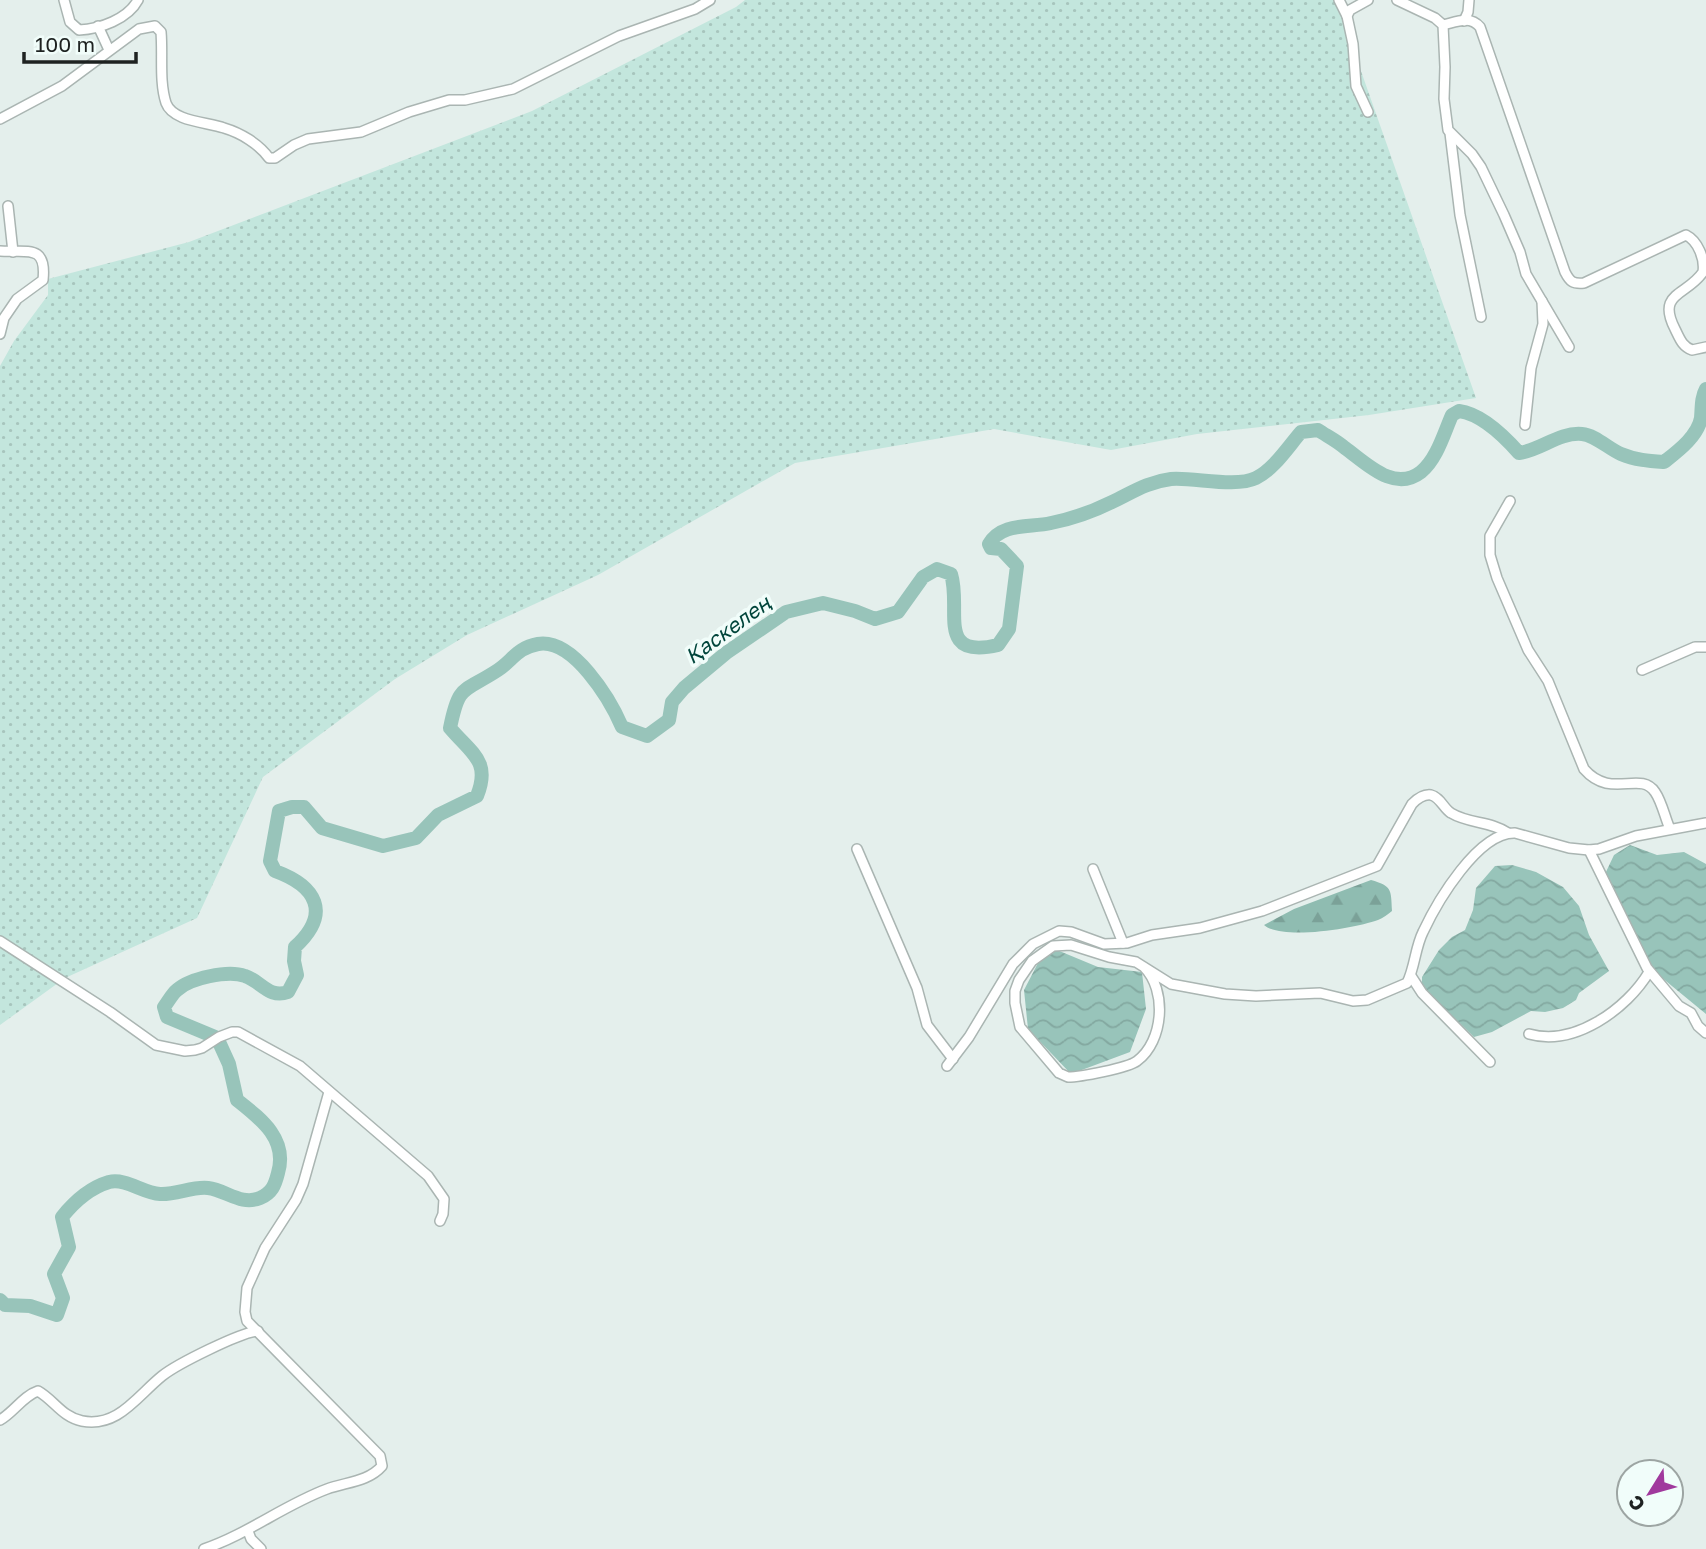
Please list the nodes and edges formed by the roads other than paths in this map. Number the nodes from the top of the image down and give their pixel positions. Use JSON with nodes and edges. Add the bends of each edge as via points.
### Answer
{"nodes":[{"id":1,"x":64,"y":0,"type":"edge"},
{"id":2,"x":138,"y":0,"type":"edge"},
{"id":3,"x":710,"y":0,"type":"edge"},
{"id":4,"x":1339,"y":0,"type":"edge"},
{"id":5,"x":1397,"y":0,"type":"edge"},
{"id":6,"x":1469,"y":0,"type":"edge"},
{"id":7,"x":1360,"y":2,"type":"edge"},
{"id":8,"x":1347,"y":16,"type":"junction"},
{"id":9,"x":1464,"y":21,"type":"junction"},
{"id":10,"x":1443,"y":25,"type":"junction"},
{"id":11,"x":98,"y":26,"type":"junction"},
{"id":12,"x":109,"y":50,"type":"junction"},
{"id":13,"x":1368,"y":112,"type":"dead end"},
{"id":14,"x":0,"y":119,"type":"edge"},
{"id":15,"x":1450,"y":133,"type":"junction"},
{"id":16,"x":8,"y":206,"type":"dead end"},
{"id":17,"x":0,"y":251,"type":"edge"},
{"id":18,"x":13,"y":252,"type":"junction"},
{"id":19,"x":1542,"y":300,"type":"junction"},
{"id":20,"x":1481,"y":317,"type":"dead end"},
{"id":21,"x":0,"y":334,"type":"edge"},
{"id":22,"x":1569,"y":346,"type":"dead end"},
{"id":23,"x":1706,"y":347,"type":"edge"},
{"id":24,"x":1525,"y":425,"type":"dead end"},
{"id":25,"x":1510,"y":501,"type":"dead end"},
{"id":26,"x":1706,"y":647,"type":"edge"},
{"id":27,"x":1642,"y":670,"type":"dead end"},
{"id":28,"x":1706,"y":823,"type":"edge"},
{"id":29,"x":1670,"y":829,"type":"junction"},
{"id":30,"x":1508,"y":833,"type":"junction"},
{"id":31,"x":856,"y":850,"type":"dead end"},
{"id":32,"x":1589,"y":850,"type":"junction"},
{"id":33,"x":1093,"y":869,"type":"dead end"},
{"id":34,"x":0,"y":941,"type":"edge"},
{"id":35,"x":1123,"y":943,"type":"junction"},
{"id":36,"x":1144,"y":967,"type":"junction"},
{"id":37,"x":1649,"y":972,"type":"junction"},
{"id":38,"x":1411,"y":976,"type":"junction"},
{"id":39,"x":1171,"y":984,"type":"junction"},
{"id":40,"x":1159,"y":1004,"type":"junction"},
{"id":41,"x":1706,"y":1033,"type":"edge"},
{"id":42,"x":1529,"y":1034,"type":"dead end"},
{"id":43,"x":1490,"y":1062,"type":"dead end"},
{"id":44,"x":329,"y":1092,"type":"junction"},
{"id":45,"x":440,"y":1221,"type":"dead end"},
{"id":46,"x":258,"y":1331,"type":"junction"},
{"id":47,"x":0,"y":1419,"type":"edge"},
{"id":48,"x":248,"y":1531,"type":"junction"},
{"id":49,"x":204,"y":1549,"type":"edge"},
{"id":50,"x":261,"y":1549,"type":"edge"}],
"edges":[{"from":1,"to":11,"type":"street","via":[[73,27]]},
{"from":2,"to":11,"type":"street","via":[[123,16]]},
{"from":3,"to":12,"type":"street","via":[[619,36],[513,89],[449,100],[362,132],[308,139],[271,159],[256,144],[226,128],[170,110],[163,81],[161,32],[155,26],[139,29]]},
{"from":4,"to":8,"type":"street"},
{"from":5,"to":10,"type":"street"},
{"from":6,"to":9,"type":"street"},
{"from":7,"to":8,"type":"street"},
{"from":8,"to":13,"type":"street","via":[[1356,86]]},
{"from":9,"to":10,"type":"street"},
{"from":9,"to":23,"type":"street","via":[[1479,27],[1568,277],[1576,284],[1584,283],[1674,239],[1690,236],[1701,256],[1703,272],[1675,296],[1668,311],[1682,344],[1692,350]]},
{"from":10,"to":15,"type":"street","via":[[1444,99]]},
{"from":11,"to":12,"type":"street"},
{"from":12,"to":14,"type":"street","via":[[62,86]]},
{"from":15,"to":19,"type":"street","via":[[1481,167],[1520,252],[1525,274]]},
{"from":15,"to":20,"type":"street","via":[[1460,215]]},
{"from":16,"to":18,"type":"street"},
{"from":17,"to":18,"type":"street"},
{"from":18,"to":21,"type":"street","via":[[31,251],[45,268],[43,280],[17,299],[4,318]]},
{"from":19,"to":22,"type":"street"},
{"from":19,"to":24,"type":"street","via":[[1543,324],[1531,368]]},
{"from":25,"to":29,"type":"street","via":[[1490,536],[1490,555],[1584,769],[1605,784],[1640,782],[1650,787]]},
{"from":26,"to":27,"type":"street","via":[[1695,646]]},
{"from":28,"to":29,"type":"street"},
{"from":29,"to":32,"type":"street"},
{"from":30,"to":32,"type":"street"},
{"from":30,"to":35,"type":"street","via":[[1452,814],[1428,795],[1412,804],[1381,863],[1371,869],[1246,916]]},
{"from":30,"to":38,"type":"street","via":[[1487,844],[1458,874],[1423,931]]},
{"from":31,"to":35,"type":"street","via":[[917,988],[927,1025],[950,1063],[1013,964],[1033,944],[1059,931],[1104,944]]},
{"from":32,"to":37,"type":"street"},
{"from":33,"to":35,"type":"street"},
{"from":34,"to":44,"type":"street","via":[[156,1045],[195,1050],[232,1032],[245,1035],[299,1066]]},
{"from":36,"to":39,"type":"street"},
{"from":36,"to":40,"type":"street","via":[[1154,980]]},
{"from":36,"to":40,"type":"street","via":[[1071,945],[1053,946],[1025,969],[1015,991],[1020,1027],[1059,1073],[1085,1075],[1139,1060],[1156,1030]]},
{"from":37,"to":41,"type":"street"},
{"from":37,"to":42,"type":"street","via":[[1617,1007],[1586,1028],[1570,1035]]},
{"from":38,"to":39,"type":"street","via":[[1400,988],[1353,1001],[1320,993],[1239,995]]},
{"from":38,"to":43,"type":"street"},
{"from":39,"to":40,"type":"street"},
{"from":44,"to":45,"type":"street","via":[[428,1176],[444,1199]]},
{"from":44,"to":46,"type":"street","via":[[303,1184],[247,1288],[247,1321]]},
{"from":46,"to":47,"type":"street","via":[[179,1366],[118,1416],[96,1422],[75,1419],[38,1391]]},
{"from":46,"to":48,"type":"street","via":[[380,1456],[382,1466],[365,1479],[325,1490]]},
{"from":48,"to":49,"type":"street"},
{"from":48,"to":50,"type":"street"}]}
